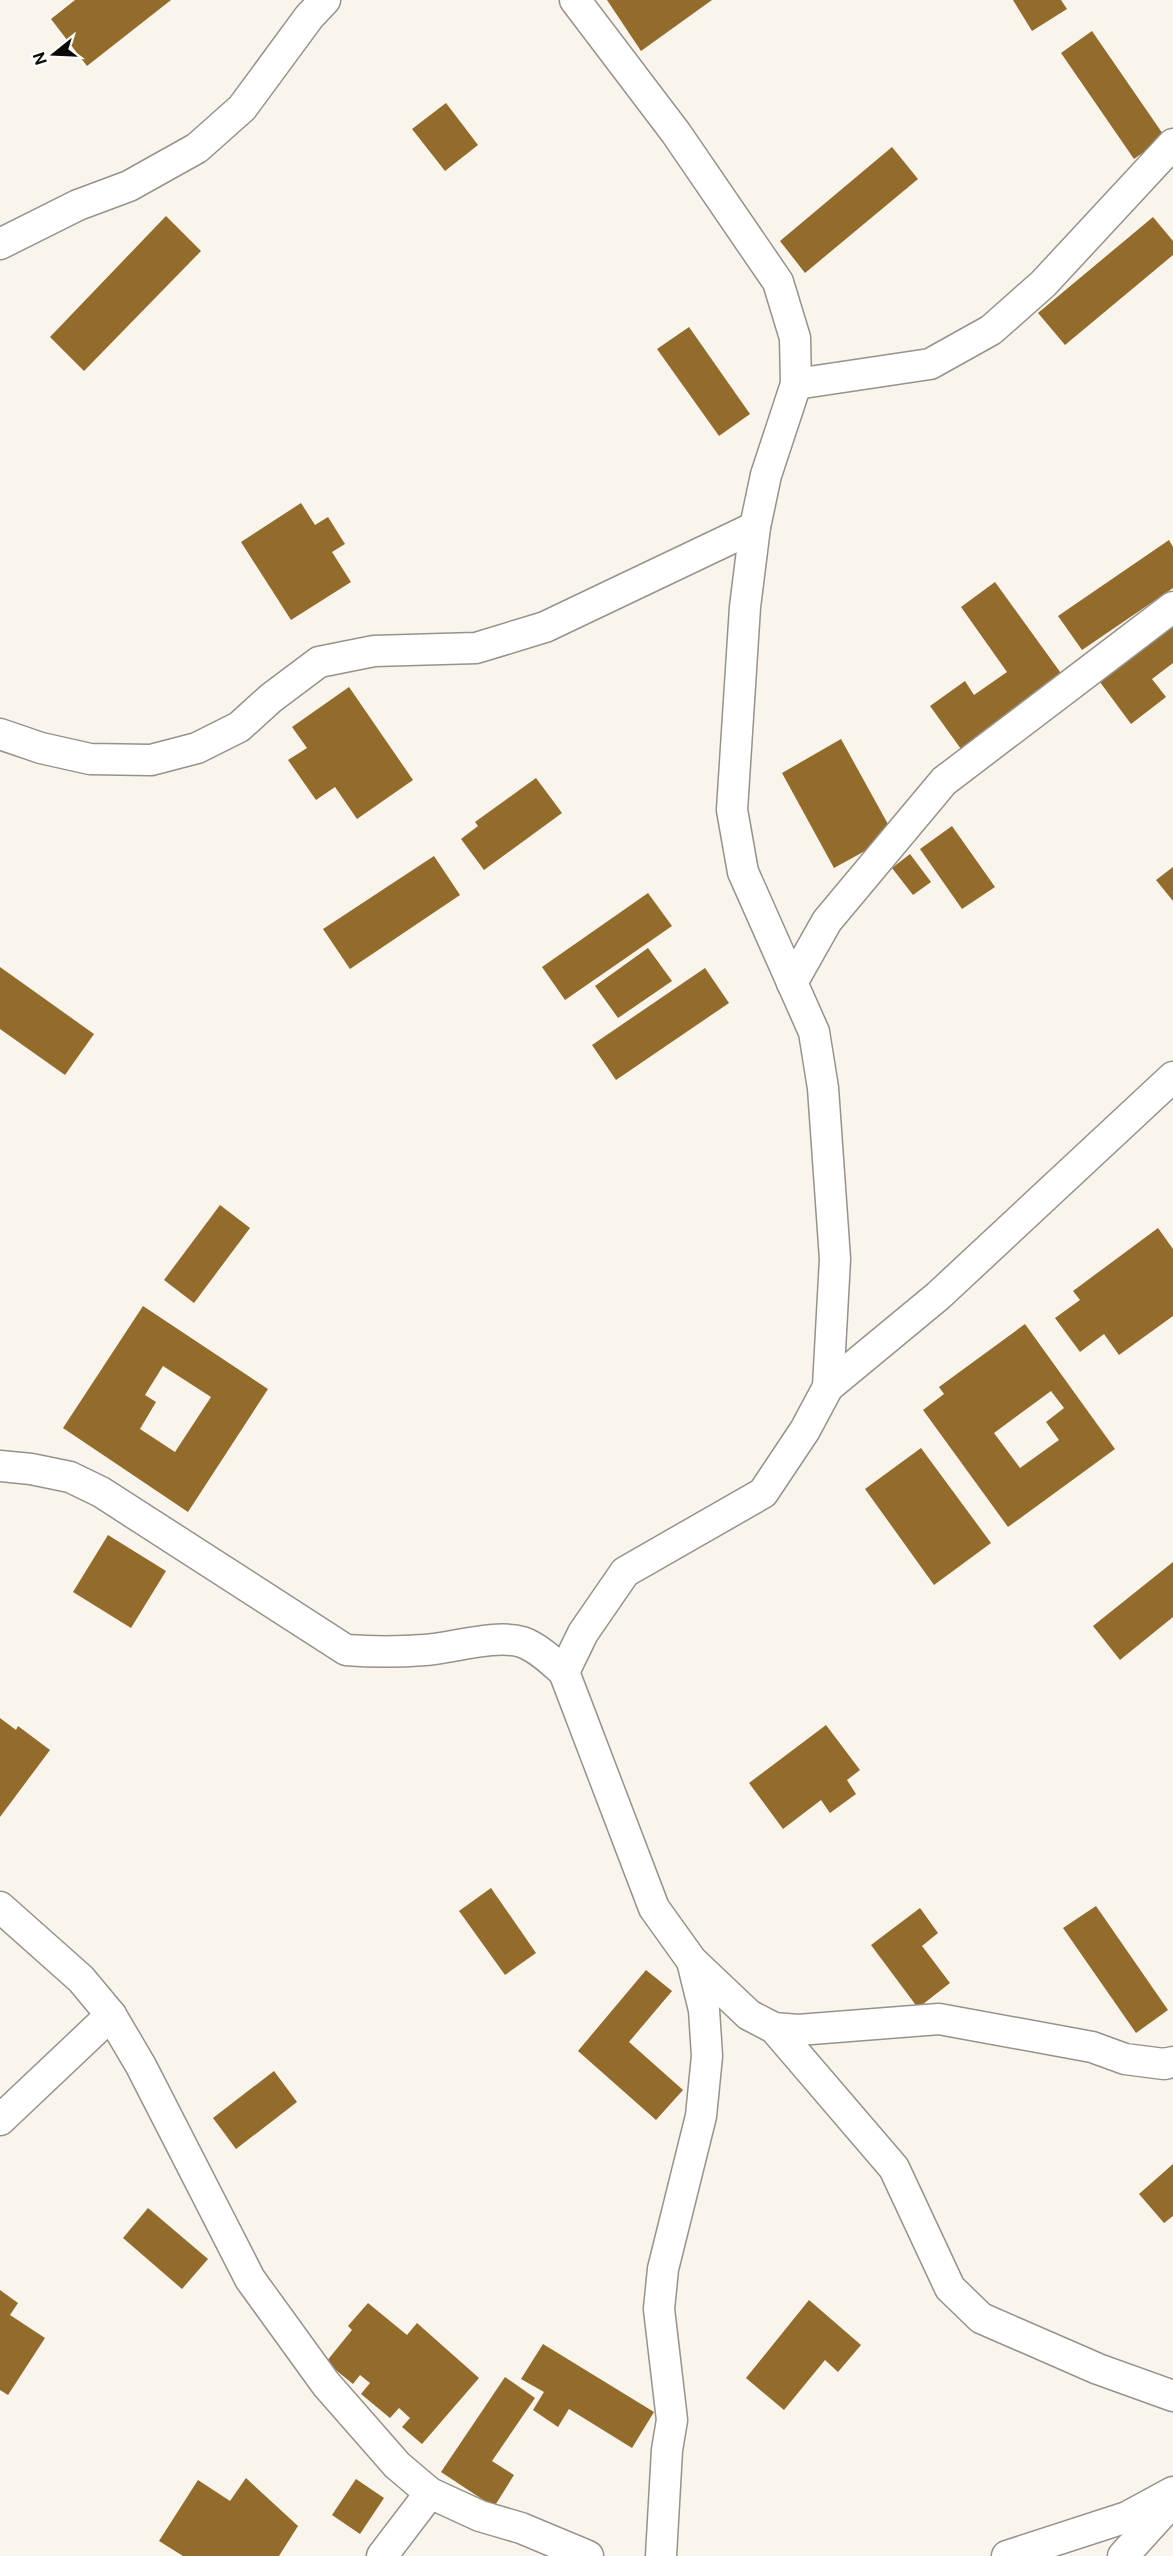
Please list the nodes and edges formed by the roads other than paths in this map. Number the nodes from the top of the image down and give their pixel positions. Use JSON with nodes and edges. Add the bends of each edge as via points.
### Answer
{"nodes":[{"id":1,"x":325,"y":0,"type":"edge"},
{"id":2,"x":575,"y":0,"type":"edge"},
{"id":3,"x":1173,"y":144,"type":"edge"},
{"id":4,"x":0,"y":244,"type":"edge"},
{"id":5,"x":796,"y":384,"type":"junction"},
{"id":6,"x":755,"y":527,"type":"junction"},
{"id":7,"x":1173,"y":607,"type":"edge"},
{"id":8,"x":0,"y":734,"type":"edge"},
{"id":9,"x":792,"y":983,"type":"junction"},
{"id":10,"x":1173,"y":1077,"type":"edge"},
{"id":11,"x":828,"y":1387,"type":"junction"},
{"id":12,"x":0,"y":1446,"type":"edge"},
{"id":13,"x":0,"y":1466,"type":"edge"},
{"id":14,"x":31,"y":1469,"type":"junction"},
{"id":15,"x":564,"y":1672,"type":"junction"},
{"id":16,"x":0,"y":1907,"type":"edge"},
{"id":17,"x":692,"y":1961,"type":"junction"},
{"id":18,"x":111,"y":2015,"type":"junction"},
{"id":19,"x":774,"y":2028,"type":"junction"},
{"id":20,"x":1173,"y":2062,"type":"edge"},
{"id":21,"x":0,"y":2120,"type":"edge"},
{"id":22,"x":1173,"y":2396,"type":"edge"},
{"id":23,"x":1173,"y":2492,"type":"edge"},
{"id":24,"x":430,"y":2493,"type":"junction"},
{"id":25,"x":1173,"y":2501,"type":"edge"},
{"id":26,"x":382,"y":2556,"type":"edge"},
{"id":27,"x":588,"y":2556,"type":"edge"},
{"id":28,"x":661,"y":2556,"type":"edge"},
{"id":29,"x":1007,"y":2556,"type":"edge"},
{"id":30,"x":1123,"y":2556,"type":"edge"}],
"edges":[{"from":1,"to":4,"type":"street","via":[[242,108],[197,148],[129,186],[78,205]]},
{"from":2,"to":5,"type":"street","via":[[676,133],[778,282],[795,338]]},
{"from":3,"to":5,"type":"street","via":[[1043,284],[991,330],[930,364]]},
{"from":5,"to":6,"type":"street","via":[[766,475]]},
{"from":6,"to":8,"type":"street","via":[[544,627],[476,648],[374,651],[319,662],[239,727],[197,748],[151,760],[90,759]]},
{"from":6,"to":9,"type":"street","via":[[745,607],[732,810],[743,872]]},
{"from":7,"to":9,"type":"street","via":[[944,781],[827,921]]},
{"from":9,"to":11,"type":"street","via":[[814,1032],[823,1088],[835,1259]]},
{"from":10,"to":11,"type":"street","via":[[938,1296]]},
{"from":11,"to":15,"type":"street","via":[[763,1493],[625,1572],[589,1624]]},
{"from":12,"to":14,"type":"street"},
{"from":13,"to":14,"type":"street"},
{"from":14,"to":15,"type":"street","via":[[70,1477],[101,1492],[346,1650],[384,1653],[490,1641],[522,1642]]},
{"from":15,"to":17,"type":"street","via":[[654,1908]]},
{"from":16,"to":18,"type":"street","via":[[81,1979]]},
{"from":17,"to":19,"type":"street","via":[[749,2015]]},
{"from":17,"to":28,"type":"street","via":[[704,2010],[707,2056],[701,2116],[663,2269],[659,2309],[672,2420]]},
{"from":18,"to":21,"type":"street"},
{"from":18,"to":24,"type":"street","via":[[250,2279],[326,2384],[397,2465]]},
{"from":19,"to":20,"type":"street","via":[[798,2030],[939,2019],[1092,2047],[1125,2059]]},
{"from":19,"to":22,"type":"street","via":[[894,2168],[950,2288],[981,2318],[1098,2369]]},
{"from":23,"to":29,"type":"street","via":[[1126,2517]]},
{"from":24,"to":26,"type":"street"},
{"from":24,"to":27,"type":"street"},
{"from":25,"to":30,"type":"street"}]}
